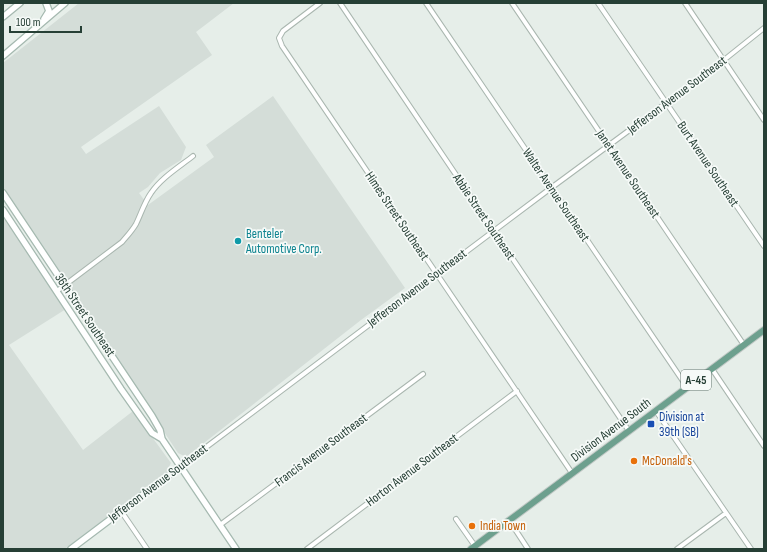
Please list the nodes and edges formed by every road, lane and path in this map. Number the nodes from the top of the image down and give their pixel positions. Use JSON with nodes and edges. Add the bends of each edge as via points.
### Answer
{"nodes":[{"id":1,"x":20,"y":3,"type":"edge"},
{"id":2,"x":46,"y":3,"type":"edge"},
{"id":3,"x":65,"y":3,"type":"edge"},
{"id":4,"x":320,"y":3,"type":"edge"},
{"id":5,"x":340,"y":3,"type":"edge"},
{"id":6,"x":426,"y":3,"type":"edge"},
{"id":7,"x":512,"y":3,"type":"edge"},
{"id":8,"x":598,"y":3,"type":"edge"},
{"id":9,"x":685,"y":3,"type":"edge"},
{"id":10,"x":3,"y":17,"type":"edge"},
{"id":11,"x":42,"y":23,"type":"junction"},
{"id":12,"x":764,"y":28,"type":"edge"},
{"id":13,"x":3,"y":56,"type":"edge"},
{"id":14,"x":724,"y":60,"type":"junction"},
{"id":15,"x":666,"y":103,"type":"junction"},
{"id":16,"x":764,"y":120,"type":"edge"},
{"id":17,"x":609,"y":146,"type":"junction"},
{"id":18,"x":193,"y":156,"type":"dead end"},
{"id":19,"x":551,"y":188,"type":"junction"},
{"id":20,"x":3,"y":194,"type":"edge"},
{"id":21,"x":3,"y":210,"type":"edge"},
{"id":22,"x":494,"y":232,"type":"junction"},
{"id":23,"x":764,"y":246,"type":"edge"},
{"id":24,"x":436,"y":274,"type":"junction"},
{"id":25,"x":65,"y":285,"type":"junction"},
{"id":26,"x":57,"y":291,"type":"junction"},
{"id":27,"x":764,"y":330,"type":"edge"},
{"id":28,"x":744,"y":344,"type":"junction"},
{"id":29,"x":712,"y":369,"type":"junction"},
{"id":30,"x":423,"y":374,"type":"dead end"},
{"id":31,"x":687,"y":387,"type":"junction"},
{"id":32,"x":516,"y":391,"type":"junction"},
{"id":33,"x":656,"y":411,"type":"junction"},
{"id":34,"x":629,"y":431,"type":"junction"},
{"id":35,"x":162,"y":439,"type":"junction"},
{"id":36,"x":764,"y":446,"type":"edge"},
{"id":37,"x":181,"y":466,"type":"junction"},
{"id":38,"x":572,"y":473,"type":"junction"},
{"id":39,"x":121,"y":511,"type":"junction"},
{"id":40,"x":726,"y":513,"type":"junction"},
{"id":41,"x":456,"y":519,"type":"dead end"},
{"id":42,"x":509,"y":520,"type":"junction"},
{"id":43,"x":220,"y":525,"type":"junction"},
{"id":44,"x":473,"y":547,"type":"edge"},
{"id":45,"x":71,"y":549,"type":"edge"},
{"id":46,"x":147,"y":549,"type":"edge"},
{"id":47,"x":236,"y":549,"type":"edge"},
{"id":48,"x":306,"y":549,"type":"edge"},
{"id":49,"x":528,"y":549,"type":"edge"},
{"id":50,"x":677,"y":549,"type":"edge"},
{"id":51,"x":751,"y":549,"type":"edge"}],
"edges":[{"from":1,"to":10,"type":"street"},
{"from":2,"to":11,"type":"street","via":[[49,11]]},
{"from":3,"to":11,"type":"street"},
{"from":4,"to":24,"type":"street","name":"Himes Street Southeast","via":[[283,31],[279,38],[282,46]]},
{"from":5,"to":22,"type":"street","name":"Abbie Street Southeast"},
{"from":6,"to":19,"type":"street","name":"Walter Avenue Southeast"},
{"from":7,"to":17,"type":"street","name":"Janet Avenue Southeast"},
{"from":8,"to":15,"type":"street","name":"Burt Avenue Southeast"},
{"from":9,"to":14,"type":"street"},
{"from":11,"to":13,"type":"street"},
{"from":12,"to":14,"type":"street","name":"Jefferson Avenue Southeast"},
{"from":14,"to":15,"type":"street","name":"Jefferson Avenue Southeast"},
{"from":14,"to":16,"type":"street"},
{"from":15,"to":17,"type":"street","name":"Jefferson Avenue Southeast"},
{"from":15,"to":23,"type":"street","name":"Burt Avenue Southeast"},
{"from":17,"to":19,"type":"street","name":"Jefferson Avenue Southeast"},
{"from":17,"to":28,"type":"street","name":"Janet Avenue Southeast"},
{"from":18,"to":25,"type":"street","via":[[164,178],[152,192],[144,202],[130,233]]},
{"from":19,"to":22,"type":"street","name":"Jefferson Avenue Southeast"},
{"from":19,"to":31,"type":"street","name":"Walter Avenue Southeast"},
{"from":20,"to":25,"type":"street","name":"36th Street Southeast"},
{"from":21,"to":26,"type":"street","name":"36th Street Southeast"},
{"from":22,"to":24,"type":"street","name":"Jefferson Avenue Southeast"},
{"from":22,"to":34,"type":"street","name":"Abbie Street Southeast"},
{"from":24,"to":32,"type":"street","name":"Himes Street Southeast"},
{"from":24,"to":37,"type":"street","name":"Jefferson Avenue Southeast"},
{"from":25,"to":26,"type":"street"},
{"from":25,"to":35,"type":"street","name":"36th Street Southeast","via":[[152,416]]},
{"from":26,"to":35,"type":"street","name":"36th Street Southeast","via":[[152,433]]},
{"from":27,"to":28,"type":"main road","name":"Division Avenue South","number":"A-45"},
{"from":28,"to":29,"type":"main road","name":"Division Avenue South","number":"A-45"},
{"from":29,"to":31,"type":"main road","name":"Division Avenue South","number":"A-45"},
{"from":29,"to":36,"type":"street"},
{"from":30,"to":43,"type":"street","name":"Francis Avenue Southeast"},
{"from":31,"to":33,"type":"main road","name":"Division Avenue South","number":"A-45"},
{"from":32,"to":38,"type":"street","name":"Himes Street Southeast"},
{"from":32,"to":48,"type":"street","name":"Horton Avenue Southeast"},
{"from":33,"to":34,"type":"main road","name":"Division Avenue South","number":"A-45"},
{"from":33,"to":40,"type":"street"},
{"from":34,"to":38,"type":"main road","name":"Division Avenue South","number":"A-45"},
{"from":35,"to":37,"type":"street","name":"36th Street Southeast"},
{"from":37,"to":39,"type":"street","name":"Jefferson Avenue Southeast"},
{"from":37,"to":43,"type":"street","name":"36th Street Southeast"},
{"from":38,"to":42,"type":"main road","name":"Division Avenue South","number":"A-45"},
{"from":39,"to":45,"type":"street","name":"Jefferson Avenue Southeast"},
{"from":39,"to":46,"type":"street"},
{"from":40,"to":50,"type":"street"},
{"from":40,"to":51,"type":"street"},
{"from":41,"to":44,"type":"street"},
{"from":42,"to":44,"type":"main road","name":"Division Avenue South","number":"A-45"},
{"from":42,"to":49,"type":"street"},
{"from":43,"to":47,"type":"street","name":"36th Street Southeast"}]}
